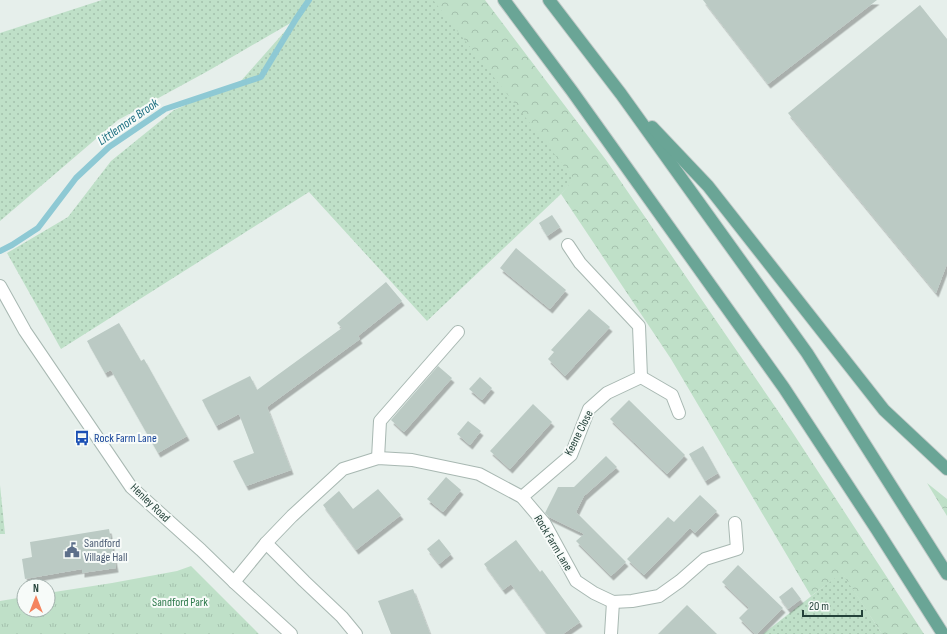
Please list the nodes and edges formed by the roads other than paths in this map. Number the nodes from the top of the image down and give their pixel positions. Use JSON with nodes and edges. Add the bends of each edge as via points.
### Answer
{"nodes":[{"id":1,"x":504,"y":0,"type":"edge"},
{"id":2,"x":549,"y":0,"type":"edge"},
{"id":3,"x":621,"y":94,"type":"junction"},
{"id":4,"x":568,"y":245,"type":"dead end"},
{"id":5,"x":0,"y":286,"type":"edge"},
{"id":6,"x":458,"y":332,"type":"dead end"},
{"id":7,"x":641,"y":377,"type":"junction"},
{"id":8,"x":679,"y":413,"type":"dead end"},
{"id":9,"x":378,"y":458,"type":"junction"},
{"id":10,"x":947,"y":469,"type":"edge"},
{"id":11,"x":522,"y":497,"type":"junction"},
{"id":12,"x":735,"y":523,"type":"dead end"},
{"id":13,"x":266,"y":543,"type":"junction"},
{"id":14,"x":947,"y":574,"type":"edge"},
{"id":15,"x":234,"y":582,"type":"junction"},
{"id":16,"x":613,"y":602,"type":"junction"},
{"id":17,"x":292,"y":634,"type":"edge"},
{"id":18,"x":356,"y":634,"type":"edge"},
{"id":19,"x":611,"y":634,"type":"edge"},
{"id":20,"x":943,"y":634,"type":"edge"}],
"edges":[{"from":1,"to":20,"type":"main road","via":[[572,90],[784,388]]},
{"from":2,"to":3,"type":"main road"},
{"from":3,"to":10,"type":"main road","via":[[708,186],[884,410]]},
{"from":3,"to":14,"type":"main road","via":[[807,353]]},
{"from":4,"to":7,"type":"street","via":[[580,263],[639,326]]},
{"from":5,"to":15,"type":"street","name":"Henley Road","via":[[25,331],[131,487]]},
{"from":6,"to":9,"type":"street","via":[[380,422]]},
{"from":7,"to":8,"type":"street","via":[[672,396]]},
{"from":7,"to":11,"type":"street","name":"Keene Close","via":[[607,392],[589,409],[571,455]]},
{"from":9,"to":11,"type":"street","name":"Rock Farm Lane","via":[[412,460],[479,474]]},
{"from":9,"to":13,"type":"street","name":"Rock Farm Lane","via":[[343,468]]},
{"from":11,"to":16,"type":"street","name":"Rock Farm Lane","via":[[545,524],[576,581]]},
{"from":12,"to":16,"type":"street","name":"Rock Farm Lane","via":[[737,549],[705,559],[659,596]]},
{"from":13,"to":15,"type":"street","name":"Rock Farm Lane"},
{"from":13,"to":18,"type":"street","via":[[342,617]]},
{"from":15,"to":17,"type":"street","name":"Henley Road"},
{"from":16,"to":19,"type":"street"}]}
